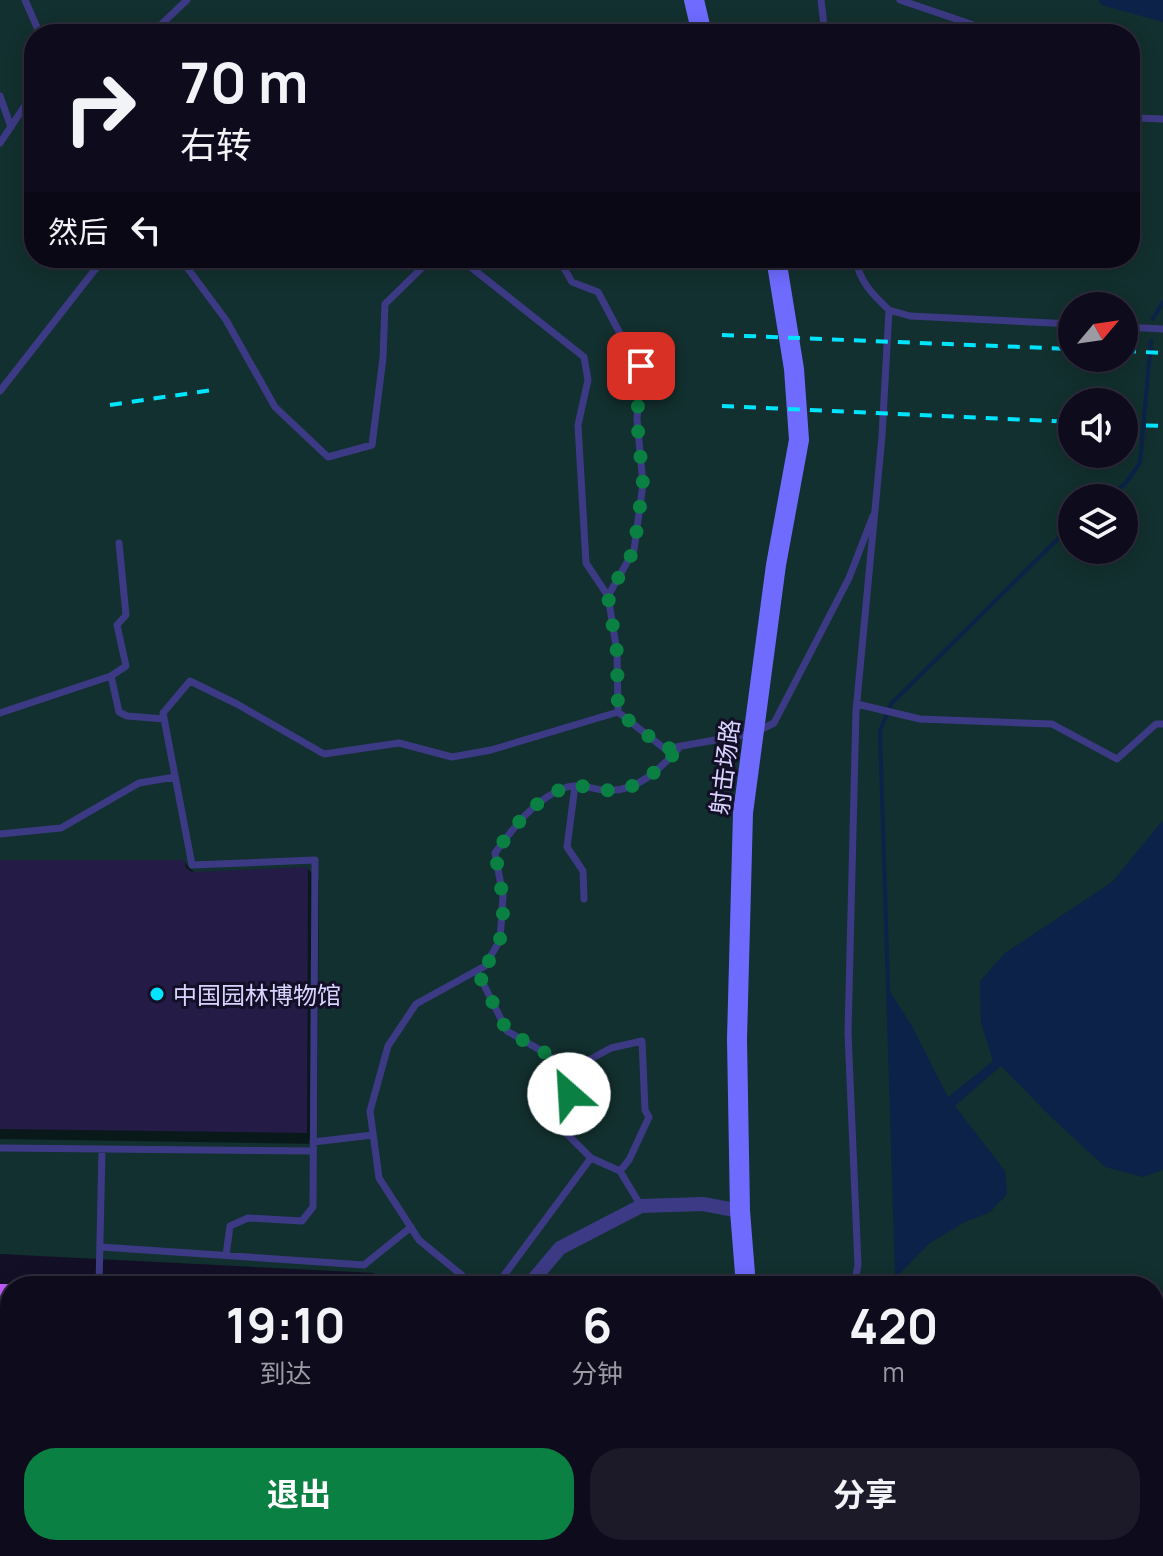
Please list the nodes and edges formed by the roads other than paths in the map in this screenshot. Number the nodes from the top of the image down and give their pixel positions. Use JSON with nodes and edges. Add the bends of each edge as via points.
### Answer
{"nodes":[{"id":1,"x":25,"y":0,"type":"edge"},
{"id":2,"x":187,"y":0,"type":"edge"},
{"id":3,"x":694,"y":0,"type":"edge"},
{"id":4,"x":821,"y":0,"type":"edge"},
{"id":5,"x":900,"y":0,"type":"edge"},
{"id":6,"x":36,"y":24,"type":"edge"},
{"id":7,"x":162,"y":24,"type":"edge"},
{"id":8,"x":700,"y":24,"type":"edge"},
{"id":9,"x":824,"y":24,"type":"edge"},
{"id":10,"x":971,"y":24,"type":"edge"},
{"id":11,"x":0,"y":96,"type":"edge"},
{"id":12,"x":24,"y":107,"type":"edge"},
{"id":13,"x":1140,"y":118,"type":"edge"},
{"id":14,"x":1163,"y":119,"type":"edge"},
{"id":15,"x":11,"y":127,"type":"junction"},
{"id":16,"x":0,"y":143,"type":"edge"},
{"id":17,"x":96,"y":268,"type":"edge"},
{"id":18,"x":187,"y":268,"type":"edge"},
{"id":19,"x":422,"y":268,"type":"edge"},
{"id":20,"x":472,"y":268,"type":"edge"},
{"id":21,"x":564,"y":268,"type":"edge"},
{"id":22,"x":778,"y":268,"type":"edge"},
{"id":23,"x":857,"y":268,"type":"edge"},
{"id":24,"x":889,"y":310,"type":"junction"},
{"id":25,"x":1058,"y":323,"type":"edge"},
{"id":26,"x":1138,"y":328,"type":"edge"},
{"id":27,"x":1163,"y":329,"type":"edge"},
{"id":28,"x":0,"y":391,"type":"edge"},
{"id":29,"x":873,"y":516,"type":"junction"},
{"id":30,"x":119,"y":543,"type":"dead end"},
{"id":31,"x":608,"y":596,"type":"junction"},
{"id":32,"x":111,"y":676,"type":"junction"},
{"id":33,"x":857,"y":704,"type":"junction"},
{"id":34,"x":618,"y":712,"type":"junction"},
{"id":35,"x":0,"y":713,"type":"edge"},
{"id":36,"x":164,"y":719,"type":"junction"},
{"id":37,"x":1163,"y":724,"type":"edge"},
{"id":38,"x":754,"y":733,"type":"junction"},
{"id":39,"x":681,"y":746,"type":"junction"},
{"id":40,"x":175,"y":777,"type":"junction"},
{"id":41,"x":575,"y":786,"type":"junction"},
{"id":42,"x":0,"y":834,"type":"edge"},
{"id":43,"x":584,"y":899,"type":"dead end"},
{"id":44,"x":477,"y":971,"type":"junction"},
{"id":45,"x":565,"y":1073,"type":"junction"},
{"id":46,"x":373,"y":1135,"type":"junction"},
{"id":47,"x":313,"y":1142,"type":"junction"},
{"id":48,"x":0,"y":1148,"type":"edge"},
{"id":49,"x":102,"y":1149,"type":"junction"},
{"id":50,"x":313,"y":1151,"type":"junction"},
{"id":51,"x":591,"y":1158,"type":"junction"},
{"id":52,"x":620,"y":1171,"type":"junction"},
{"id":53,"x":641,"y":1206,"type":"junction"},
{"id":54,"x":740,"y":1211,"type":"junction"},
{"id":55,"x":411,"y":1227,"type":"junction"},
{"id":56,"x":101,"y":1247,"type":"junction"},
{"id":57,"x":226,"y":1255,"type":"junction"},
{"id":58,"x":100,"y":1276,"type":"edge"},
{"id":59,"x":463,"y":1276,"type":"edge"},
{"id":60,"x":503,"y":1276,"type":"edge"},
{"id":61,"x":536,"y":1276,"type":"edge"},
{"id":62,"x":745,"y":1276,"type":"edge"},
{"id":63,"x":856,"y":1276,"type":"edge"}],
"edges":[{"from":1,"to":6,"type":"lane"},
{"from":2,"to":7,"type":"lane"},
{"from":3,"to":8,"type":"street"},
{"from":4,"to":9,"type":"lane"},
{"from":5,"to":10,"type":"lane"},
{"from":11,"to":15,"type":"lane"},
{"from":12,"to":15,"type":"lane"},
{"from":13,"to":14,"type":"lane"},
{"from":15,"to":16,"type":"lane"},
{"from":17,"to":28,"type":"lane"},
{"from":18,"to":19,"type":"lane","via":[[226,320],[275,407],[328,457],[372,445],[385,304]]},
{"from":20,"to":31,"type":"lane","via":[[584,357],[588,380],[578,425],[586,563]]},
{"from":21,"to":31,"type":"lane","via":[[572,282],[598,292],[641,366],[637,419],[643,484],[634,550]]},
{"from":22,"to":38,"type":"street","name":"射击场路","via":[[799,440]]},
{"from":23,"to":24,"type":"lane","via":[[869,291]]},
{"from":24,"to":25,"type":"lane","via":[[910,316]]},
{"from":24,"to":29,"type":"lane"},
{"from":26,"to":27,"type":"lane"},
{"from":29,"to":33,"type":"lane"},
{"from":29,"to":38,"type":"lane","via":[[849,578],[774,723]]},
{"from":30,"to":32,"type":"lane","via":[[126,615],[117,625],[126,666]]},
{"from":31,"to":34,"type":"lane","via":[[617,652]]},
{"from":32,"to":35,"type":"lane"},
{"from":32,"to":36,"type":"lane","via":[[119,712]]},
{"from":33,"to":37,"type":"lane","via":[[920,719],[1052,724],[1117,759],[1156,724]]},
{"from":33,"to":63,"type":"lane","via":[[848,1033]]},
{"from":34,"to":36,"type":"lane","via":[[452,757],[399,743],[324,754],[190,681],[163,713]]},
{"from":34,"to":39,"type":"lane","via":[[665,749]]},
{"from":36,"to":40,"type":"lane"},
{"from":38,"to":39,"type":"lane"},
{"from":38,"to":54,"type":"street","name":"射击场路","via":[[743,813],[737,1039]]},
{"from":39,"to":41,"type":"lane","via":[[655,775],[634,784],[608,791]]},
{"from":40,"to":42,"type":"lane","via":[[139,783],[61,828]]},
{"from":40,"to":47,"type":"lane","via":[[192,865],[315,860]]},
{"from":41,"to":43,"type":"lane","via":[[567,847],[583,871]]},
{"from":41,"to":44,"type":"lane","via":[[530,809],[495,853],[503,896],[500,940]]},
{"from":44,"to":45,"type":"lane","via":[[507,1031],[547,1054]]},
{"from":44,"to":46,"type":"lane","via":[[416,1004],[388,1046],[370,1111]]},
{"from":45,"to":51,"type":"lane","via":[[567,1134]]},
{"from":45,"to":52,"type":"lane","via":[[611,1048],[642,1041],[649,1117]]},
{"from":46,"to":47,"type":"lane"},
{"from":46,"to":55,"type":"lane","via":[[379,1178]]},
{"from":47,"to":50,"type":"lane"},
{"from":48,"to":49,"type":"lane"},
{"from":49,"to":50,"type":"lane"},
{"from":49,"to":56,"type":"lane"},
{"from":50,"to":57,"type":"lane","via":[[313,1207],[302,1221],[248,1218],[230,1226]]},
{"from":51,"to":52,"type":"lane"},
{"from":51,"to":60,"type":"lane"},
{"from":52,"to":53,"type":"lane"},
{"from":53,"to":54,"type":"street","via":[[703,1204]]},
{"from":53,"to":61,"type":"street","via":[[560,1248]]},
{"from":54,"to":62,"type":"street","name":"射击场路"},
{"from":55,"to":57,"type":"lane","via":[[364,1265]]},
{"from":55,"to":59,"type":"lane"},
{"from":56,"to":57,"type":"lane"},
{"from":56,"to":58,"type":"lane"}]}
